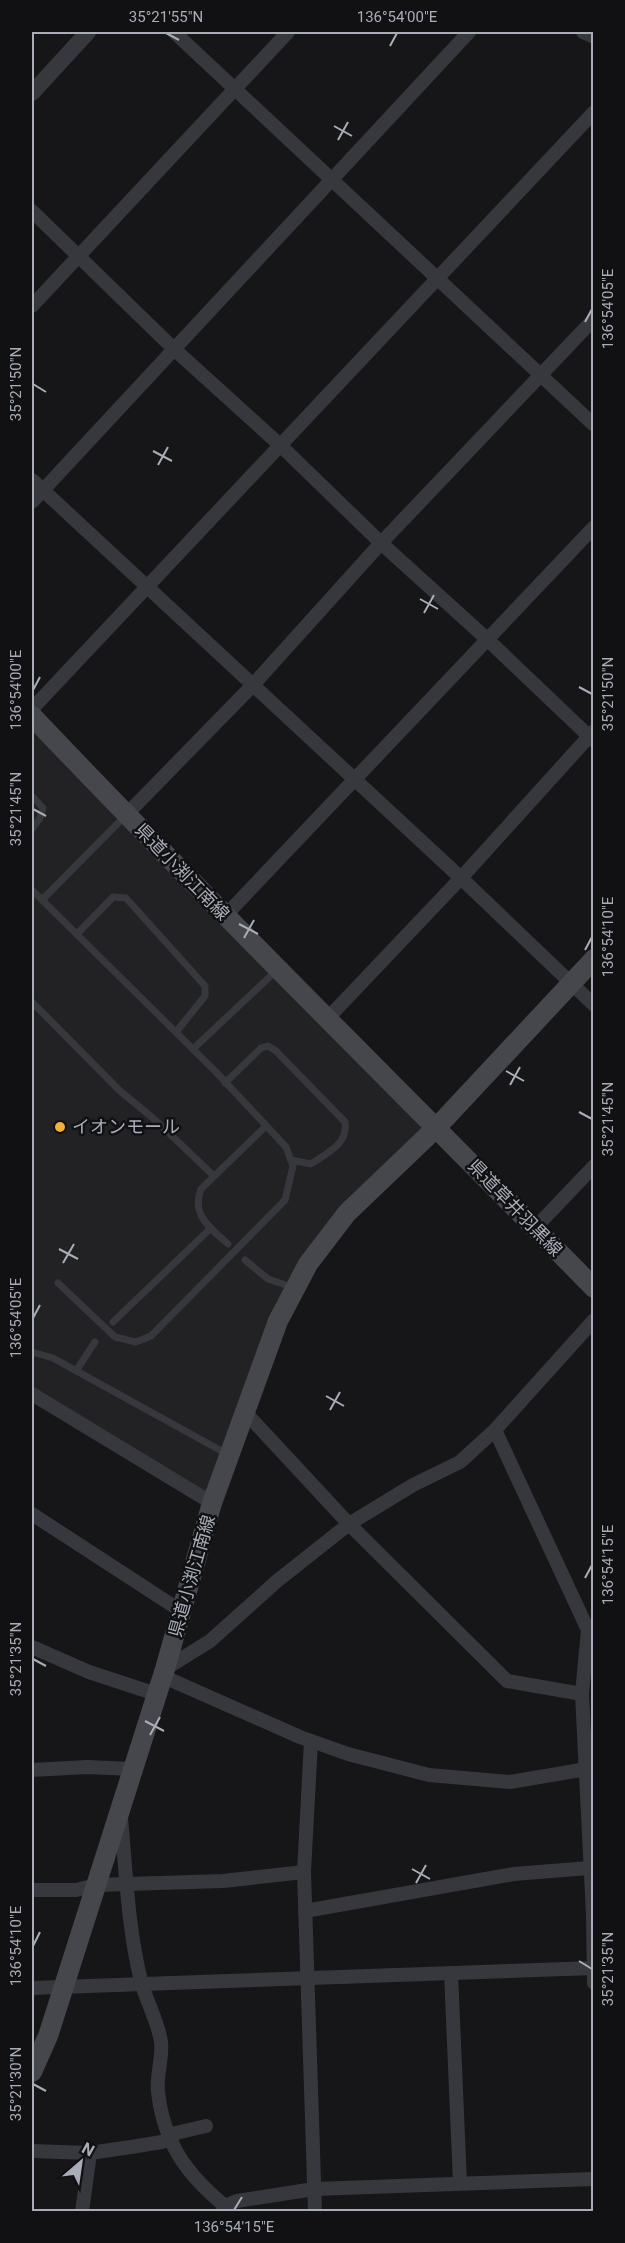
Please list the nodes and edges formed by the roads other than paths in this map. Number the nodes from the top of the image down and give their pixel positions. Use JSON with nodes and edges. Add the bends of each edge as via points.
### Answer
{"nodes":[{"id":1,"x":88,"y":32,"type":"edge"},
{"id":2,"x":174,"y":32,"type":"edge"},
{"id":3,"x":288,"y":32,"type":"edge"},
{"id":4,"x":469,"y":32,"type":"edge"},
{"id":5,"x":583,"y":32,"type":"edge"},
{"id":6,"x":594,"y":37,"type":"edge"},
{"id":7,"x":235,"y":88,"type":"junction"},
{"id":8,"x":32,"y":93,"type":"edge"},
{"id":9,"x":594,"y":112,"type":"edge"},
{"id":10,"x":331,"y":179,"type":"junction"},
{"id":11,"x":32,"y":211,"type":"edge"},
{"id":12,"x":77,"y":256,"type":"junction"},
{"id":13,"x":436,"y":278,"type":"junction"},
{"id":14,"x":32,"y":306,"type":"edge"},
{"id":15,"x":594,"y":319,"type":"edge"},
{"id":16,"x":174,"y":349,"type":"junction"},
{"id":17,"x":542,"y":375,"type":"junction"},
{"id":18,"x":594,"y":424,"type":"edge"},
{"id":19,"x":280,"y":445,"type":"junction"},
{"id":20,"x":32,"y":480,"type":"edge"},
{"id":21,"x":43,"y":490,"type":"junction"},
{"id":22,"x":32,"y":502,"type":"edge"},
{"id":23,"x":594,"y":527,"type":"edge"},
{"id":24,"x":381,"y":543,"type":"junction"},
{"id":25,"x":147,"y":586,"type":"junction"},
{"id":26,"x":488,"y":640,"type":"junction"},
{"id":27,"x":252,"y":686,"type":"junction"},
{"id":28,"x":32,"y":708,"type":"edge"},
{"id":29,"x":32,"y":716,"type":"edge"},
{"id":30,"x":592,"y":736,"type":"edge"},
{"id":31,"x":354,"y":781,"type":"junction"},
{"id":32,"x":32,"y":796,"type":"edge"},
{"id":33,"x":126,"y":815,"type":"junction"},
{"id":34,"x":32,"y":829,"type":"edge"},
{"id":35,"x":461,"y":878,"type":"junction"},
{"id":36,"x":32,"y":890,"type":"edge"},
{"id":37,"x":42,"y":900,"type":"junction"},
{"id":38,"x":225,"y":916,"type":"junction"},
{"id":39,"x":76,"y":934,"type":"junction"},
{"id":40,"x":594,"y":959,"type":"edge"},
{"id":41,"x":278,"y":969,"type":"junction"},
{"id":42,"x":570,"y":983,"type":"junction"},
{"id":43,"x":32,"y":1002,"type":"edge"},
{"id":44,"x":594,"y":1005,"type":"edge"},
{"id":45,"x":327,"y":1019,"type":"junction"},
{"id":46,"x":176,"y":1032,"type":"junction"},
{"id":47,"x":193,"y":1049,"type":"junction"},
{"id":48,"x":225,"y":1083,"type":"junction"},
{"id":49,"x":266,"y":1126,"type":"junction"},
{"id":50,"x":437,"y":1127,"type":"junction"},
{"id":51,"x":291,"y":1160,"type":"junction"},
{"id":52,"x":594,"y":1166,"type":"edge"},
{"id":53,"x":214,"y":1176,"type":"junction"},
{"id":54,"x":211,"y":1228,"type":"junction"},
{"id":55,"x":535,"y":1228,"type":"junction"},
{"id":56,"x":228,"y":1244,"type":"dead end"},
{"id":57,"x":245,"y":1260,"type":"dead end"},
{"id":58,"x":58,"y":1283,"type":"dead end"},
{"id":59,"x":295,"y":1288,"type":"junction"},
{"id":60,"x":594,"y":1288,"type":"edge"},
{"id":61,"x":594,"y":1320,"type":"edge"},
{"id":62,"x":113,"y":1322,"type":"dead end"},
{"id":63,"x":96,"y":1342,"type":"dead end"},
{"id":64,"x":32,"y":1352,"type":"edge"},
{"id":65,"x":76,"y":1371,"type":"junction"},
{"id":66,"x":32,"y":1394,"type":"edge"},
{"id":67,"x":245,"y":1412,"type":"junction"},
{"id":68,"x":495,"y":1430,"type":"junction"},
{"id":69,"x":229,"y":1456,"type":"junction"},
{"id":70,"x":212,"y":1503,"type":"junction"},
{"id":71,"x":32,"y":1514,"type":"edge"},
{"id":72,"x":350,"y":1524,"type":"junction"},
{"id":73,"x":181,"y":1611,"type":"junction"},
{"id":74,"x":32,"y":1647,"type":"edge"},
{"id":75,"x":161,"y":1680,"type":"junction"},
{"id":76,"x":582,"y":1694,"type":"junction"},
{"id":77,"x":311,"y":1741,"type":"junction"},
{"id":78,"x":590,"y":1768,"type":"edge"},
{"id":79,"x":132,"y":1769,"type":"junction"},
{"id":80,"x":32,"y":1770,"type":"edge"},
{"id":81,"x":120,"y":1808,"type":"junction"},
{"id":82,"x":589,"y":1868,"type":"junction"},
{"id":83,"x":304,"y":1872,"type":"junction"},
{"id":84,"x":128,"y":1884,"type":"junction"},
{"id":85,"x":96,"y":1885,"type":"junction"},
{"id":86,"x":32,"y":1890,"type":"edge"},
{"id":87,"x":305,"y":1911,"type":"junction"},
{"id":88,"x":593,"y":1968,"type":"edge"},
{"id":89,"x":451,"y":1973,"type":"junction"},
{"id":90,"x":308,"y":1979,"type":"junction"},
{"id":91,"x":141,"y":1983,"type":"junction"},
{"id":92,"x":594,"y":1983,"type":"edge"},
{"id":93,"x":64,"y":1986,"type":"junction"},
{"id":94,"x":32,"y":1988,"type":"edge"},
{"id":95,"x":32,"y":2072,"type":"edge"},
{"id":96,"x":206,"y":2126,"type":"dead end"},
{"id":97,"x":170,"y":2139,"type":"junction"},
{"id":98,"x":32,"y":2151,"type":"edge"},
{"id":99,"x":90,"y":2153,"type":"junction"},
{"id":100,"x":594,"y":2179,"type":"edge"},
{"id":101,"x":460,"y":2183,"type":"junction"},
{"id":102,"x":314,"y":2189,"type":"junction"},
{"id":103,"x":223,"y":2209,"type":"edge"},
{"id":104,"x":82,"y":2211,"type":"edge"},
{"id":105,"x":315,"y":2211,"type":"edge"}],
"edges":[{"from":1,"to":8,"type":"street"},
{"from":2,"to":7,"type":"street"},
{"from":3,"to":7,"type":"street"},
{"from":4,"to":10,"type":"street"},
{"from":5,"to":6,"type":"street"},
{"from":7,"to":10,"type":"street"},
{"from":7,"to":12,"type":"street"},
{"from":9,"to":13,"type":"street"},
{"from":10,"to":13,"type":"street"},
{"from":10,"to":16,"type":"street"},
{"from":11,"to":12,"type":"street"},
{"from":12,"to":14,"type":"street"},
{"from":12,"to":16,"type":"street"},
{"from":13,"to":17,"type":"street"},
{"from":13,"to":19,"type":"street"},
{"from":15,"to":17,"type":"street"},
{"from":16,"to":19,"type":"street"},
{"from":16,"to":21,"type":"street"},
{"from":17,"to":18,"type":"street"},
{"from":17,"to":24,"type":"street"},
{"from":19,"to":24,"type":"street"},
{"from":19,"to":25,"type":"street"},
{"from":20,"to":21,"type":"street"},
{"from":21,"to":22,"type":"street"},
{"from":21,"to":25,"type":"street"},
{"from":23,"to":26,"type":"street"},
{"from":24,"to":26,"type":"street"},
{"from":24,"to":27,"type":"street"},
{"from":25,"to":27,"type":"street"},
{"from":25,"to":28,"type":"street"},
{"from":26,"to":30,"type":"street"},
{"from":26,"to":31,"type":"street"},
{"from":27,"to":31,"type":"street"},
{"from":27,"to":33,"type":"street"},
{"from":29,"to":33,"type":"main road","name":"県道小渕江南線"},
{"from":30,"to":35,"type":"street"},
{"from":31,"to":35,"type":"street"},
{"from":31,"to":38,"type":"street"},
{"from":32,"to":34,"type":"lane","via":[[43,808]]},
{"from":33,"to":37,"type":"lane"},
{"from":33,"to":38,"type":"main road","name":"県道小渕江南線"},
{"from":35,"to":42,"type":"street"},
{"from":35,"to":45,"type":"street"},
{"from":36,"to":37,"type":"lane"},
{"from":37,"to":39,"type":"lane"},
{"from":38,"to":41,"type":"main road","name":"県道小渕江南線"},
{"from":39,"to":46,"type":"lane"},
{"from":39,"to":46,"type":"lane","via":[[113,897],[126,898],[205,986],[205,996]]},
{"from":40,"to":42,"type":"main road","name":"県道小渕江南線"},
{"from":41,"to":45,"type":"main road","name":"県道小渕江南線"},
{"from":41,"to":47,"type":"lane"},
{"from":42,"to":44,"type":"street"},
{"from":42,"to":50,"type":"main road","name":"県道小渕江南線"},
{"from":43,"to":53,"type":"lane","via":[[118,1090]]},
{"from":45,"to":50,"type":"main road","name":"県道小渕江南線"},
{"from":46,"to":47,"type":"lane"},
{"from":47,"to":48,"type":"lane"},
{"from":48,"to":49,"type":"lane"},
{"from":48,"to":51,"type":"lane","via":[[261,1048],[268,1046],[345,1122],[340,1144],[311,1164]]},
{"from":49,"to":51,"type":"lane","via":[[286,1147]]},
{"from":49,"to":53,"type":"lane"},
{"from":50,"to":55,"type":"main road","name":"県道草井羽黒線"},
{"from":50,"to":59,"type":"main road","name":"県道小渕江南線","via":[[347,1214],[308,1264]]},
{"from":51,"to":58,"type":"lane","via":[[285,1200],[151,1336],[136,1342],[115,1337]]},
{"from":52,"to":55,"type":"street"},
{"from":53,"to":54,"type":"lane","via":[[201,1189],[197,1200],[199,1213]]},
{"from":54,"to":56,"type":"lane"},
{"from":54,"to":62,"type":"lane"},
{"from":55,"to":60,"type":"main road","name":"県道草井羽黒線"},
{"from":57,"to":59,"type":"lane","via":[[268,1279]]},
{"from":59,"to":67,"type":"main road","name":"県道小渕江南線","via":[[278,1321]]},
{"from":61,"to":68,"type":"street"},
{"from":63,"to":65,"type":"lane"},
{"from":64,"to":65,"type":"lane"},
{"from":65,"to":69,"type":"lane"},
{"from":66,"to":70,"type":"street"},
{"from":67,"to":69,"type":"main road","name":"県道小渕江南線"},
{"from":67,"to":72,"type":"street"},
{"from":68,"to":72,"type":"street","via":[[460,1462],[413,1485]]},
{"from":68,"to":76,"type":"street","via":[[588,1630]]},
{"from":69,"to":70,"type":"main road","name":"県道小渕江南線"},
{"from":70,"to":73,"type":"main road","name":"県道小渕江南線"},
{"from":71,"to":73,"type":"street"},
{"from":72,"to":75,"type":"street"},
{"from":72,"to":76,"type":"street","via":[[507,1681]]},
{"from":73,"to":75,"type":"main road","name":"県道小渕江南線"},
{"from":74,"to":75,"type":"street","via":[[88,1672]]},
{"from":75,"to":77,"type":"street"},
{"from":75,"to":79,"type":"main road","name":"県道小渕江南線"},
{"from":76,"to":78,"type":"street"},
{"from":77,"to":78,"type":"street","via":[[429,1775],[510,1782]]},
{"from":77,"to":83,"type":"street"},
{"from":78,"to":82,"type":"street"},
{"from":79,"to":80,"type":"street"},
{"from":79,"to":81,"type":"main road","name":"県道小渕江南線"},
{"from":81,"to":84,"type":"street"},
{"from":81,"to":85,"type":"main road","name":"県道小渕江南線"},
{"from":82,"to":87,"type":"street","via":[[464,1881]]},
{"from":82,"to":88,"type":"street"},
{"from":83,"to":84,"type":"street","via":[[223,1881]]},
{"from":83,"to":87,"type":"street"},
{"from":84,"to":85,"type":"street"},
{"from":84,"to":91,"type":"street"},
{"from":85,"to":86,"type":"street","via":[[76,1890]]},
{"from":85,"to":93,"type":"main road","name":"県道小渕江南線"},
{"from":87,"to":90,"type":"street"},
{"from":88,"to":89,"type":"street"},
{"from":88,"to":92,"type":"street"},
{"from":89,"to":90,"type":"street"},
{"from":89,"to":101,"type":"street"},
{"from":90,"to":91,"type":"street"},
{"from":90,"to":102,"type":"street"},
{"from":91,"to":93,"type":"street"},
{"from":91,"to":97,"type":"street","via":[[161,2043],[158,2091]]},
{"from":93,"to":94,"type":"street"},
{"from":93,"to":95,"type":"main road","name":"県道小渕江南線"},
{"from":96,"to":97,"type":"street","via":[[176,2133]]},
{"from":97,"to":99,"type":"street"},
{"from":97,"to":103,"type":"street","via":[[184,2166]]},
{"from":98,"to":99,"type":"street"},
{"from":99,"to":104,"type":"street"},
{"from":100,"to":101,"type":"street"},
{"from":101,"to":102,"type":"street"},
{"from":102,"to":103,"type":"street","via":[[237,2201]]},
{"from":102,"to":105,"type":"street"}]}
